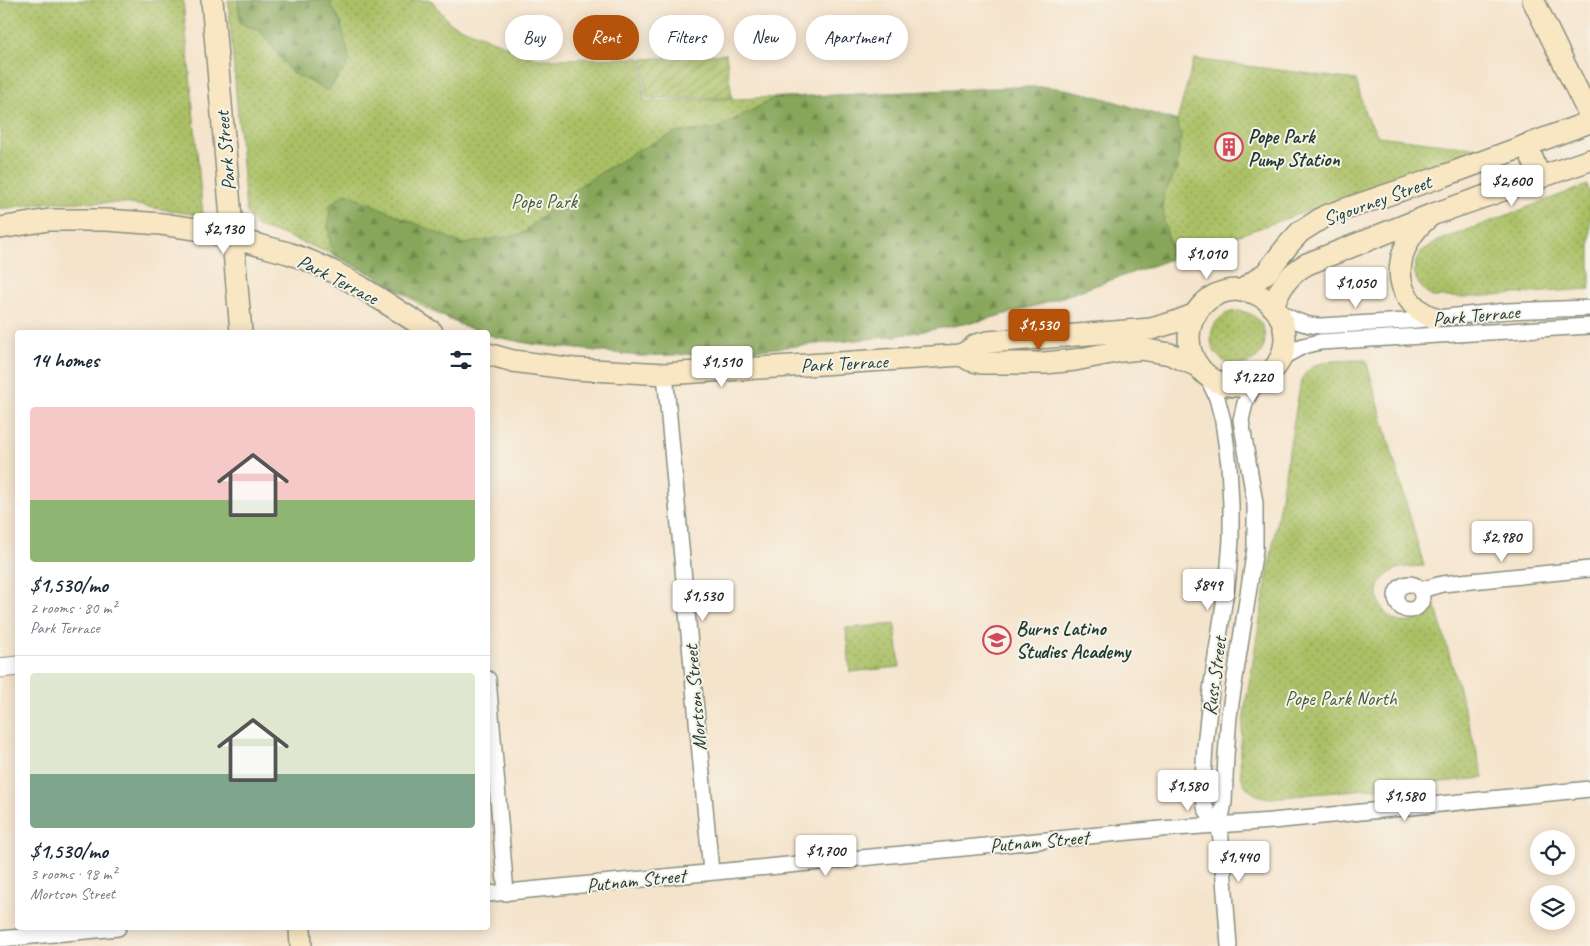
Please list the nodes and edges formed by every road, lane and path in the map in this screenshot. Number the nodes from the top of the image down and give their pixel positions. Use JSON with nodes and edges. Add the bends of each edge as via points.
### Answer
{"nodes":[{"id":1,"x":212,"y":0,"type":"edge"},
{"id":2,"x":1533,"y":0,"type":"edge"},
{"id":3,"x":1590,"y":116,"type":"edge"},
{"id":4,"x":1590,"y":122,"type":"edge"},
{"id":5,"x":1527,"y":145,"type":"junction"},
{"id":6,"x":1586,"y":161,"type":"edge"},
{"id":7,"x":1540,"y":178,"type":"junction"},
{"id":8,"x":1431,"y":215,"type":"junction"},
{"id":9,"x":0,"y":228,"type":"edge"},
{"id":10,"x":233,"y":238,"type":"junction"},
{"id":11,"x":1241,"y":291,"type":"junction"},
{"id":12,"x":1274,"y":308,"type":"junction"},
{"id":13,"x":1590,"y":308,"type":"edge"},
{"id":14,"x":1196,"y":314,"type":"junction"},
{"id":15,"x":1433,"y":318,"type":"junction"},
{"id":16,"x":1590,"y":326,"type":"edge"},
{"id":17,"x":241,"y":330,"type":"edge"},
{"id":18,"x":429,"y":330,"type":"edge"},
{"id":19,"x":1056,"y":336,"type":"junction"},
{"id":20,"x":490,"y":354,"type":"edge"},
{"id":21,"x":962,"y":355,"type":"junction"},
{"id":22,"x":1281,"y":358,"type":"junction"},
{"id":23,"x":1058,"y":362,"type":"junction"},
{"id":24,"x":1203,"y":371,"type":"junction"},
{"id":25,"x":665,"y":374,"type":"junction"},
{"id":26,"x":1255,"y":383,"type":"junction"},
{"id":27,"x":1590,"y":569,"type":"edge"},
{"id":28,"x":1421,"y":590,"type":"dead end"},
{"id":29,"x":15,"y":666,"type":"edge"},
{"id":30,"x":0,"y":668,"type":"edge"},
{"id":31,"x":490,"y":703,"type":"edge"},
{"id":32,"x":1590,"y":789,"type":"edge"},
{"id":33,"x":1218,"y":824,"type":"junction"},
{"id":34,"x":711,"y":872,"type":"junction"},
{"id":35,"x":506,"y":893,"type":"junction"},
{"id":36,"x":490,"y":894,"type":"edge"},
{"id":37,"x":97,"y":930,"type":"edge"},
{"id":38,"x":300,"y":930,"type":"edge"},
{"id":39,"x":0,"y":939,"type":"edge"},
{"id":40,"x":301,"y":946,"type":"edge"},
{"id":41,"x":1229,"y":946,"type":"edge"}],
"edges":[{"from":1,"to":10,"type":"main road","name":"Park Street"},
{"from":2,"to":3,"type":"main road"},
{"from":4,"to":5,"type":"main road","name":"Sigourney Street"},
{"from":5,"to":7,"type":"main road"},
{"from":5,"to":11,"type":"main road","name":"Sigourney Street","via":[[1325,216],[1300,232],[1266,273]]},
{"from":6,"to":7,"type":"main road","name":"Sigourney Street"},
{"from":7,"to":8,"type":"main road","name":"Sigourney Street"},
{"from":8,"to":12,"type":"main road","name":"Sigourney Street","via":[[1301,267],[1287,279]]},
{"from":8,"to":15,"type":"main road","via":[[1406,246],[1400,259],[1399,273],[1410,301]]},
{"from":9,"to":10,"type":"main road","name":"Park Terrace","via":[[48,220],[106,220],[161,224]]},
{"from":10,"to":17,"type":"main road","name":"Park Street"},
{"from":10,"to":18,"type":"main road","name":"Park Terrace","via":[[288,253],[334,272]]},
{"from":11,"to":12,"type":"main road","via":[[1257,294]]},
{"from":11,"to":14,"type":"main road","via":[[1215,296]]},
{"from":12,"to":15,"type":"street","name":"Park Terrace","via":[[1299,322],[1314,326]]},
{"from":12,"to":22,"type":"main road","via":[[1285,336]]},
{"from":13,"to":15,"type":"street","name":"Park Terrace"},
{"from":14,"to":19,"type":"main road","name":"Park Terrace","via":[[1156,328]]},
{"from":14,"to":24,"type":"main road","via":[[1189,338],[1192,355]]},
{"from":16,"to":22,"type":"street","name":"Park Terrace","via":[[1320,342],[1303,346]]},
{"from":19,"to":21,"type":"main road","name":"Park Terrace","via":[[982,343]]},
{"from":19,"to":23,"type":"main road"},
{"from":20,"to":25,"type":"main road","name":"Park Terrace","via":[[574,370]]},
{"from":21,"to":23,"type":"main road","name":"Park Terrace","via":[[982,363]]},
{"from":21,"to":25,"type":"main road","name":"Park Terrace"},
{"from":22,"to":26,"type":"main road","via":[[1273,370]]},
{"from":23,"to":24,"type":"main road","name":"Park Terrace","via":[[1142,349],[1170,354]]},
{"from":24,"to":26,"type":"main road","via":[[1230,386]]},
{"from":24,"to":33,"type":"street","name":"Russ Street","via":[[1217,398],[1223,421],[1231,505],[1228,577],[1210,690],[1204,771],[1204,805]]},
{"from":25,"to":34,"type":"street","name":"Mortson Street"},
{"from":26,"to":33,"type":"street","name":"Russ Street","via":[[1241,420],[1255,503],[1255,549],[1228,726],[1224,802]]},
{"from":27,"to":28,"type":"street","via":[[1442,584]]},
{"from":29,"to":30,"type":"street"},
{"from":31,"to":35,"type":"street"},
{"from":32,"to":33,"type":"street","name":"Putnam Street"},
{"from":33,"to":34,"type":"street","name":"Putnam Street"},
{"from":33,"to":41,"type":"street","name":"Russ Street"},
{"from":34,"to":35,"type":"street","name":"Putnam Street"},
{"from":35,"to":36,"type":"street","name":"Putnam Street"},
{"from":37,"to":39,"type":"street"},
{"from":38,"to":40,"type":"main road"}]}
